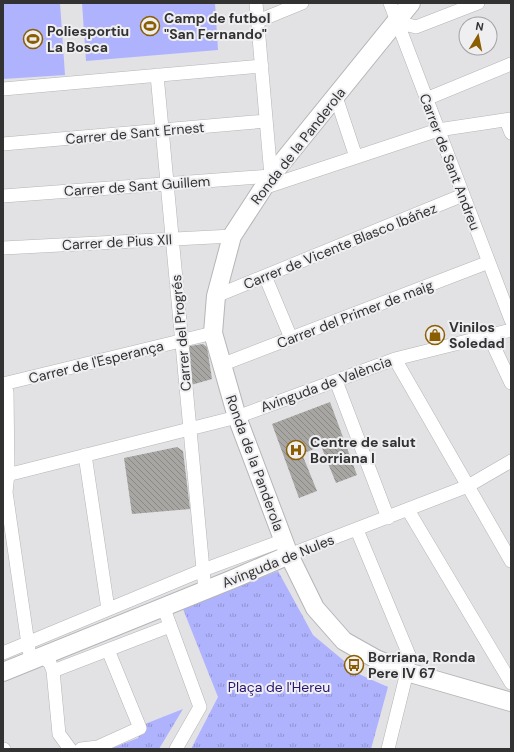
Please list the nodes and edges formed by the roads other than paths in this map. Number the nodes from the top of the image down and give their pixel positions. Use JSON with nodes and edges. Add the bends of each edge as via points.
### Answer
{"nodes":[{"id":1,"x":256,"y":3,"type":"edge"},
{"id":2,"x":302,"y":3,"type":"edge"},
{"id":3,"x":390,"y":3,"type":"edge"},
{"id":4,"x":411,"y":3,"type":"edge"},
{"id":5,"x":478,"y":3,"type":"edge"},
{"id":6,"x":258,"y":21,"type":"junction"},
{"id":7,"x":397,"y":22,"type":"junction"},
{"id":8,"x":511,"y":64,"type":"edge"},
{"id":9,"x":262,"y":66,"type":"junction"},
{"id":10,"x":157,"y":75,"type":"junction"},
{"id":11,"x":3,"y":89,"type":"edge"},
{"id":12,"x":336,"y":97,"type":"junction"},
{"id":13,"x":426,"y":99,"type":"junction"},
{"id":14,"x":508,"y":120,"type":"edge"},
{"id":15,"x":266,"y":121,"type":"junction"},
{"id":16,"x":162,"y":130,"type":"junction"},
{"id":17,"x":438,"y":130,"type":"junction"},
{"id":18,"x":511,"y":133,"type":"edge"},
{"id":19,"x":3,"y":144,"type":"edge"},
{"id":20,"x":356,"y":157,"type":"junction"},
{"id":21,"x":267,"y":182,"type":"junction"},
{"id":22,"x":167,"y":184,"type":"junction"},
{"id":23,"x":463,"y":195,"type":"junction"},
{"id":24,"x":3,"y":196,"type":"edge"},
{"id":25,"x":232,"y":236,"type":"junction"},
{"id":26,"x":172,"y":239,"type":"junction"},
{"id":27,"x":3,"y":248,"type":"edge"},
{"id":28,"x":489,"y":262,"type":"junction"},
{"id":29,"x":265,"y":276,"type":"junction"},
{"id":30,"x":216,"y":296,"type":"junction"},
{"id":31,"x":511,"y":320,"type":"edge"},
{"id":32,"x":511,"y":330,"type":"edge"},
{"id":33,"x":213,"y":333,"type":"junction"},
{"id":34,"x":489,"y":336,"type":"junction"},
{"id":35,"x":291,"y":338,"type":"junction"},
{"id":36,"x":182,"y":341,"type":"junction"},
{"id":37,"x":395,"y":359,"type":"junction"},
{"id":38,"x":221,"y":365,"type":"junction"},
{"id":39,"x":336,"y":381,"type":"junction"},
{"id":40,"x":511,"y":383,"type":"edge"},
{"id":41,"x":3,"y":385,"type":"edge"},
{"id":42,"x":236,"y":417,"type":"junction"},
{"id":43,"x":190,"y":429,"type":"junction"},
{"id":44,"x":85,"y":455,"type":"junction"},
{"id":45,"x":511,"y":461,"type":"edge"},
{"id":46,"x":6,"y":475,"type":"edge"},
{"id":47,"x":468,"y":486,"type":"junction"},
{"id":48,"x":408,"y":510,"type":"junction"},
{"id":49,"x":388,"y":518,"type":"junction"},
{"id":50,"x":357,"y":530,"type":"junction"},
{"id":51,"x":287,"y":547,"type":"junction"},
{"id":52,"x":511,"y":561,"type":"edge"},
{"id":53,"x":203,"y":570,"type":"junction"},
{"id":54,"x":205,"y":590,"type":"junction"},
{"id":55,"x":163,"y":606,"type":"junction"},
{"id":56,"x":108,"y":610,"type":"junction"},
{"id":57,"x":170,"y":626,"type":"junction"},
{"id":58,"x":28,"y":643,"type":"junction"},
{"id":59,"x":108,"y":650,"type":"junction"},
{"id":60,"x":3,"y":653,"type":"edge"},
{"id":61,"x":36,"y":658,"type":"junction"},
{"id":62,"x":53,"y":671,"type":"junction"},
{"id":63,"x":3,"y":672,"type":"edge"},
{"id":64,"x":407,"y":672,"type":"junction"},
{"id":65,"x":511,"y":683,"type":"edge"},
{"id":66,"x":511,"y":702,"type":"edge"},
{"id":67,"x":58,"y":734,"type":"junction"},
{"id":68,"x":57,"y":749,"type":"edge"},
{"id":69,"x":70,"y":749,"type":"edge"},
{"id":70,"x":81,"y":749,"type":"edge"},
{"id":71,"x":176,"y":749,"type":"edge"},
{"id":72,"x":388,"y":749,"type":"edge"}],
"edges":[{"from":1,"to":6,"type":"street"},
{"from":2,"to":6,"type":"street"},
{"from":3,"to":7,"type":"street","name":"Carrer de Sant Andreu"},
{"from":4,"to":7,"type":"street","name":"Ronda de la Panderola"},
{"from":5,"to":7,"type":"street","via":[[416,26]]},
{"from":6,"to":9,"type":"street"},
{"from":7,"to":12,"type":"street","name":"Ronda de la Panderola"},
{"from":7,"to":13,"type":"street","name":"Carrer de Sant Andreu"},
{"from":8,"to":13,"type":"street"},
{"from":9,"to":10,"type":"street"},
{"from":9,"to":15,"type":"street"},
{"from":10,"to":11,"type":"street"},
{"from":10,"to":16,"type":"street","name":"Carrer del Progrés"},
{"from":12,"to":20,"type":"street"},
{"from":12,"to":21,"type":"street","name":"Ronda de la Panderola"},
{"from":13,"to":17,"type":"street","name":"Carrer de Sant Andreu"},
{"from":14,"to":17,"type":"street","name":"Carrer de Sant Guillem"},
{"from":14,"to":18,"type":"street"},
{"from":15,"to":16,"type":"street","name":"Carrer de Sant Ernest"},
{"from":15,"to":21,"type":"street"},
{"from":16,"to":19,"type":"street","name":"Carrer de Sant Ernest"},
{"from":16,"to":22,"type":"street","name":"Carrer del Progrés"},
{"from":17,"to":20,"type":"street","name":"Carrer de Sant Guillem"},
{"from":17,"to":23,"type":"street","name":"Carrer de Sant Andreu"},
{"from":20,"to":21,"type":"street","name":"Carrer de Sant Guillem"},
{"from":21,"to":22,"type":"street","name":"Carrer de Sant Guillem"},
{"from":21,"to":25,"type":"street","name":"Ronda de la Panderola"},
{"from":22,"to":24,"type":"street","name":"Carrer de Sant Guillem"},
{"from":22,"to":26,"type":"street","name":"Carrer del Progrés"},
{"from":23,"to":28,"type":"street","name":"Carrer de Sant Andreu"},
{"from":23,"to":29,"type":"street","name":"Carrer de Vicente Blasco Ibáñez"},
{"from":25,"to":26,"type":"street","name":"Carrer de Pius XII"},
{"from":25,"to":30,"type":"street","name":"Ronda de la Panderola"},
{"from":26,"to":27,"type":"street","name":"Carrer de Pius XII"},
{"from":26,"to":36,"type":"street","name":"Carrer del Progrés"},
{"from":28,"to":31,"type":"street","name":"Carrer de Sant Andreu"},
{"from":28,"to":35,"type":"street","name":"Carrer del Primer de maig"},
{"from":29,"to":30,"type":"street","name":"Carrer de Vicente Blasco Ibáñez"},
{"from":29,"to":35,"type":"street"},
{"from":30,"to":33,"type":"street","name":"Ronda de la Panderola"},
{"from":32,"to":34,"type":"street","name":"Avinguda de València"},
{"from":33,"to":36,"type":"street","name":"Carrer de l'Esperança"},
{"from":33,"to":38,"type":"street","name":"Ronda de la Panderola"},
{"from":34,"to":37,"type":"street","name":"Avinguda de València"},
{"from":34,"to":40,"type":"street"},
{"from":35,"to":38,"type":"street","name":"Carrer del Primer de maig"},
{"from":36,"to":41,"type":"street","name":"Carrer de l'Esperança"},
{"from":36,"to":43,"type":"street","name":"Carrer del Progrés"},
{"from":37,"to":39,"type":"street","name":"Avinguda de València"},
{"from":37,"to":47,"type":"street"},
{"from":38,"to":42,"type":"street","name":"Ronda de la Panderola"},
{"from":39,"to":42,"type":"street","name":"Avinguda de València"},
{"from":39,"to":49,"type":"street"},
{"from":41,"to":46,"type":"street","via":[[8,392]]},
{"from":42,"to":43,"type":"street","name":"Avinguda de València"},
{"from":42,"to":51,"type":"street","name":"Ronda de la Panderola"},
{"from":43,"to":44,"type":"street","name":"Avinguda de València"},
{"from":43,"to":53,"type":"street","name":"Carrer del Progrés"},
{"from":44,"to":46,"type":"street","name":"Avinguda de València"},
{"from":44,"to":56,"type":"street"},
{"from":45,"to":47,"type":"street","name":"Avinguda de Nules"},
{"from":46,"to":58,"type":"street","via":[[6,492]]},
{"from":47,"to":48,"type":"street","name":"Avinguda de Nules"},
{"from":47,"to":52,"type":"street"},
{"from":48,"to":49,"type":"street","name":"Avinguda de Nules"},
{"from":48,"to":65,"type":"street"},
{"from":49,"to":50,"type":"street","name":"Avinguda de Nules"},
{"from":50,"to":51,"type":"street","name":"Avinguda de Nules"},
{"from":50,"to":64,"type":"street","via":[[409,655]]},
{"from":51,"to":53,"type":"street","name":"Avinguda de Nules"},
{"from":51,"to":54,"type":"street","name":"Avinguda de Nules"},
{"from":51,"to":64,"type":"street","name":"Ronda de la Panderola","via":[[315,608],[344,641],[376,659]]},
{"from":53,"to":54,"type":"street","name":"Carrer del Progrés"},
{"from":53,"to":56,"type":"street","name":"Avinguda de Nules"},
{"from":54,"to":55,"type":"street","name":"Avinguda de Nules"},
{"from":55,"to":57,"type":"street"},
{"from":55,"to":61,"type":"street","name":"Avinguda de Nules"},
{"from":56,"to":58,"type":"street","name":"Avinguda de Nules"},
{"from":57,"to":59,"type":"street"},
{"from":57,"to":71,"type":"street","via":[[200,707]]},
{"from":58,"to":60,"type":"street","name":"Avinguda de Nules"},
{"from":58,"to":61,"type":"street"},
{"from":59,"to":62,"type":"street"},
{"from":59,"to":70,"type":"street","via":[[140,728],[98,748]]},
{"from":61,"to":62,"type":"street","via":[[50,663]]},
{"from":61,"to":63,"type":"street","name":"Avinguda de Nules"},
{"from":62,"to":67,"type":"street"},
{"from":64,"to":66,"type":"street","name":"Ronda de la Panderola"},
{"from":64,"to":72,"type":"street"},
{"from":67,"to":68,"type":"street"},
{"from":67,"to":69,"type":"street"}]}
